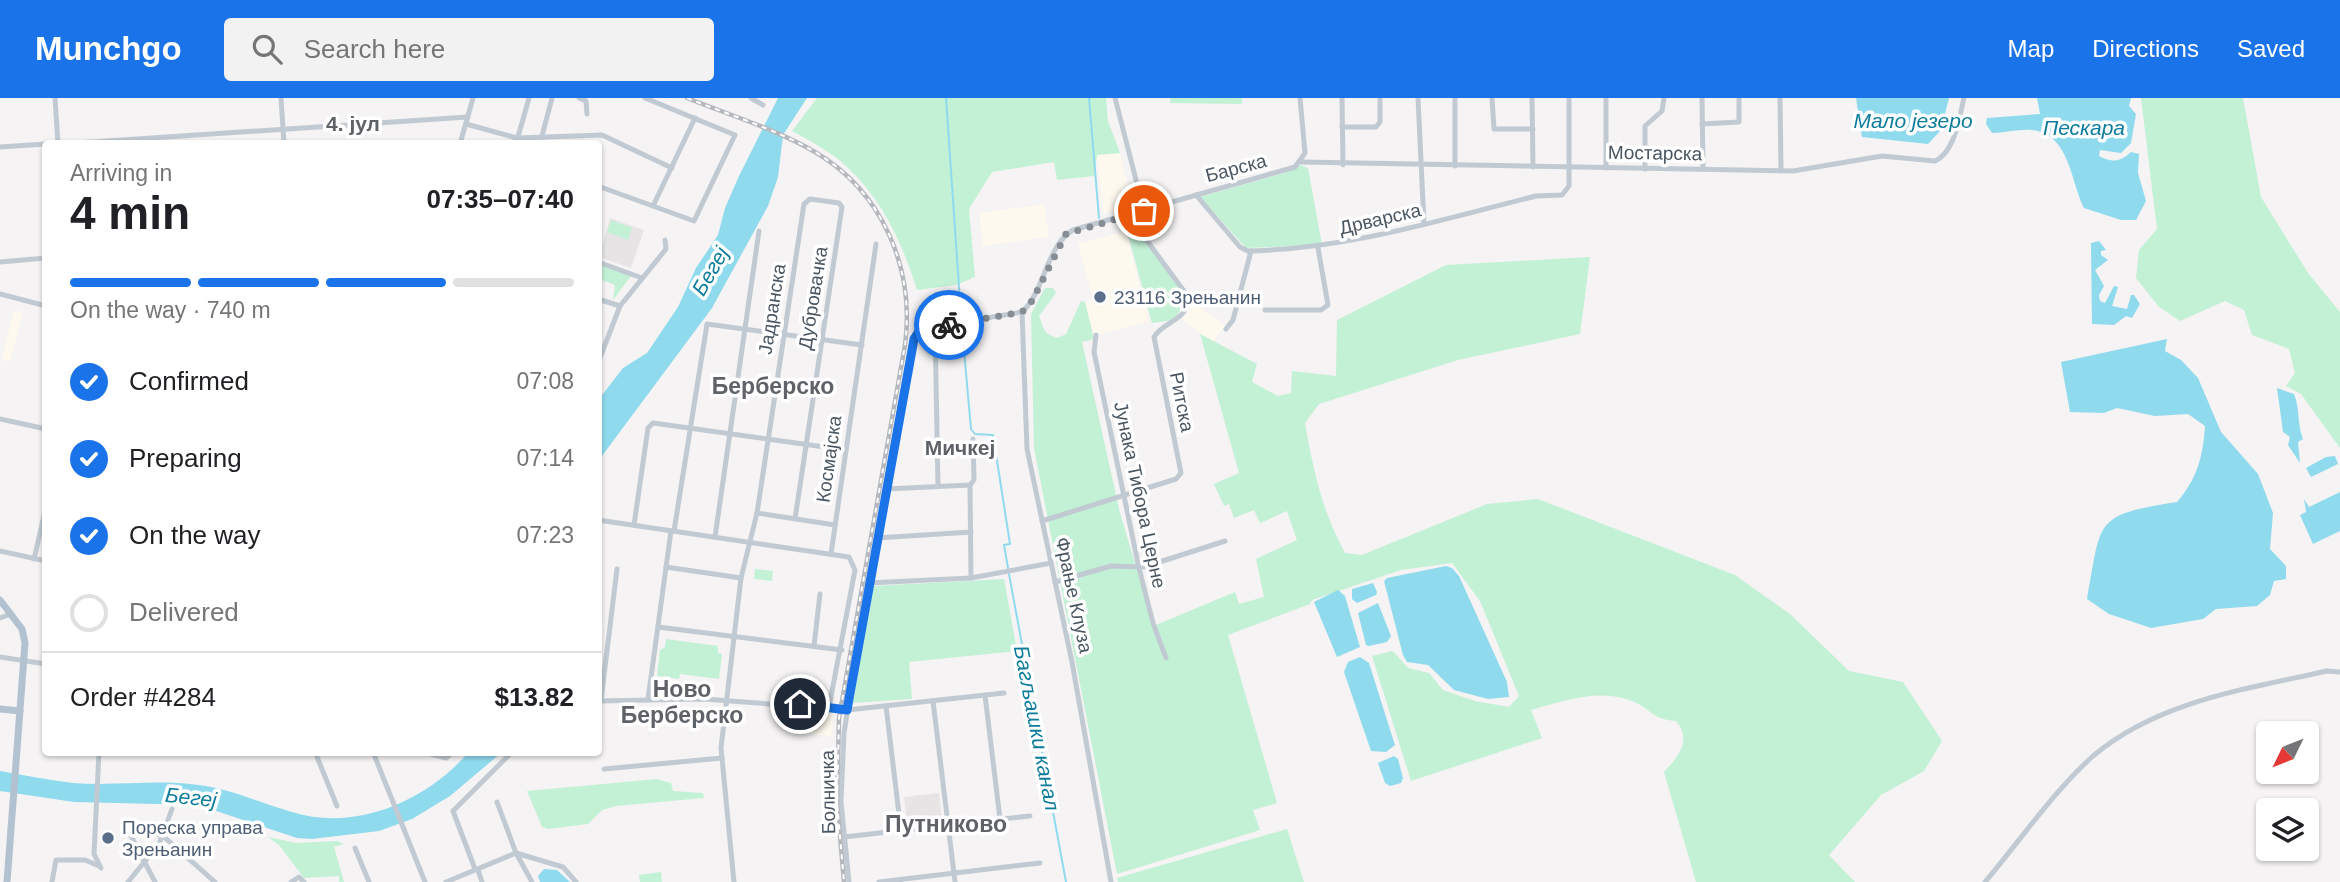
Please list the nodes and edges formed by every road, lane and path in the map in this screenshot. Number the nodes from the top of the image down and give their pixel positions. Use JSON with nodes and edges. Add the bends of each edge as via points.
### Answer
{"nodes":[{"id":1,"x":55,"y":98,"type":"edge"},
{"id":2,"x":281,"y":98,"type":"edge"},
{"id":3,"x":473,"y":98,"type":"edge"},
{"id":4,"x":529,"y":98,"type":"edge"},
{"id":5,"x":552,"y":98,"type":"edge"},
{"id":6,"x":579,"y":98,"type":"edge"},
{"id":7,"x":645,"y":98,"type":"edge"},
{"id":8,"x":751,"y":98,"type":"edge"},
{"id":9,"x":1115,"y":98,"type":"edge"},
{"id":10,"x":1300,"y":98,"type":"edge"},
{"id":11,"x":1342,"y":98,"type":"edge"},
{"id":12,"x":1380,"y":98,"type":"edge"},
{"id":13,"x":1418,"y":98,"type":"edge"},
{"id":14,"x":1455,"y":98,"type":"edge"},
{"id":15,"x":1492,"y":98,"type":"edge"},
{"id":16,"x":1532,"y":98,"type":"edge"},
{"id":17,"x":1569,"y":98,"type":"edge"},
{"id":18,"x":1606,"y":98,"type":"edge"},
{"id":19,"x":1664,"y":98,"type":"edge"},
{"id":20,"x":1702,"y":98,"type":"edge"},
{"id":21,"x":1740,"y":98,"type":"edge"},
{"id":22,"x":1780,"y":98,"type":"edge"},
{"id":23,"x":1964,"y":98,"type":"edge"},
{"id":24,"x":763,"y":105,"type":"dead end"},
{"id":25,"x":587,"y":114,"type":"dead end"},
{"id":26,"x":695,"y":118,"type":"junction"},
{"id":27,"x":467,"y":120,"type":"junction"},
{"id":28,"x":1702,"y":124,"type":"junction"},
{"id":29,"x":1342,"y":127,"type":"junction"},
{"id":30,"x":282,"y":129,"type":"junction"},
{"id":31,"x":1533,"y":129,"type":"junction"},
{"id":32,"x":542,"y":136,"type":"junction"},
{"id":33,"x":60,"y":140,"type":"edge"},
{"id":34,"x":119,"y":140,"type":"edge"},
{"id":35,"x":283,"y":140,"type":"edge"},
{"id":36,"x":461,"y":140,"type":"edge"},
{"id":37,"x":515,"y":140,"type":"edge"},
{"id":38,"x":517,"y":140,"type":"edge"},
{"id":39,"x":522,"y":140,"type":"edge"},
{"id":40,"x":42,"y":144,"type":"edge"},
{"id":41,"x":0,"y":147,"type":"edge"},
{"id":42,"x":1301,"y":162,"type":"junction"},
{"id":43,"x":1343,"y":165,"type":"junction"},
{"id":44,"x":1420,"y":166,"type":"junction"},
{"id":45,"x":1455,"y":166,"type":"junction"},
{"id":46,"x":1533,"y":167,"type":"junction"},
{"id":47,"x":672,"y":168,"type":"junction"},
{"id":48,"x":1569,"y":168,"type":"junction"},
{"id":49,"x":1606,"y":168,"type":"junction"},
{"id":50,"x":1645,"y":169,"type":"junction"},
{"id":51,"x":1703,"y":169,"type":"junction"},
{"id":52,"x":1781,"y":170,"type":"junction"},
{"id":53,"x":602,"y":187,"type":"edge"},
{"id":54,"x":1196,"y":195,"type":"junction"},
{"id":55,"x":653,"y":206,"type":"junction"},
{"id":56,"x":842,"y":207,"type":"joint"},
{"id":57,"x":1144,"y":211,"type":"junction"},
{"id":58,"x":1134,"y":223,"type":"dead end"},
{"id":59,"x":1424,"y":224,"type":"junction"},
{"id":60,"x":759,"y":231,"type":"dead end"},
{"id":61,"x":665,"y":240,"type":"dead end"},
{"id":62,"x":876,"y":244,"type":"dead end"},
{"id":63,"x":1318,"y":248,"type":"junction"},
{"id":64,"x":1251,"y":251,"type":"junction"},
{"id":65,"x":42,"y":258,"type":"edge"},
{"id":66,"x":0,"y":262,"type":"edge"},
{"id":67,"x":602,"y":263,"type":"edge"},
{"id":68,"x":642,"y":278,"type":"junction"},
{"id":69,"x":0,"y":295,"type":"edge"},
{"id":70,"x":602,"y":300,"type":"edge"},
{"id":71,"x":42,"y":305,"type":"edge"},
{"id":72,"x":620,"y":306,"type":"junction"},
{"id":73,"x":1265,"y":310,"type":"dead end"},
{"id":74,"x":1022,"y":312,"type":"junction"},
{"id":75,"x":935,"y":327,"type":"junction"},
{"id":76,"x":744,"y":328,"type":"junction"},
{"id":77,"x":1226,"y":329,"type":"dead end"},
{"id":78,"x":784,"y":334,"type":"junction"},
{"id":79,"x":1096,"y":335,"type":"dead end"},
{"id":80,"x":822,"y":340,"type":"junction"},
{"id":81,"x":862,"y":345,"type":"junction"},
{"id":82,"x":602,"y":353,"type":"edge"},
{"id":83,"x":0,"y":419,"type":"edge"},
{"id":84,"x":690,"y":427,"type":"junction"},
{"id":85,"x":42,"y":428,"type":"edge"},
{"id":86,"x":730,"y":433,"type":"junction"},
{"id":87,"x":768,"y":439,"type":"junction"},
{"id":88,"x":973,"y":439,"type":"dead end"},
{"id":89,"x":806,"y":444,"type":"junction"},
{"id":90,"x":846,"y":450,"type":"junction"},
{"id":91,"x":970,"y":485,"type":"junction"},
{"id":92,"x":937,"y":486,"type":"junction"},
{"id":93,"x":886,"y":489,"type":"junction"},
{"id":94,"x":1124,"y":496,"type":"junction"},
{"id":95,"x":757,"y":513,"type":"junction"},
{"id":96,"x":795,"y":519,"type":"junction"},
{"id":97,"x":602,"y":521,"type":"edge"},
{"id":98,"x":1042,"y":521,"type":"junction"},
{"id":99,"x":42,"y":524,"type":"edge"},
{"id":100,"x":634,"y":525,"type":"junction"},
{"id":101,"x":835,"y":525,"type":"junction"},
{"id":102,"x":672,"y":531,"type":"junction"},
{"id":103,"x":971,"y":532,"type":"junction"},
{"id":104,"x":715,"y":537,"type":"junction"},
{"id":105,"x":876,"y":538,"type":"junction"},
{"id":106,"x":1225,"y":541,"type":"dead end"},
{"id":107,"x":750,"y":542,"type":"junction"},
{"id":108,"x":0,"y":551,"type":"edge"},
{"id":109,"x":831,"y":554,"type":"junction"},
{"id":110,"x":34,"y":559,"type":"junction"},
{"id":111,"x":42,"y":560,"type":"edge"},
{"id":112,"x":1051,"y":564,"type":"junction"},
{"id":113,"x":666,"y":567,"type":"junction"},
{"id":114,"x":1139,"y":568,"type":"junction"},
{"id":115,"x":617,"y":569,"type":"dead end"},
{"id":116,"x":741,"y":578,"type":"junction"},
{"id":117,"x":971,"y":578,"type":"junction"},
{"id":118,"x":1055,"y":582,"type":"junction"},
{"id":119,"x":868,"y":583,"type":"junction"},
{"id":120,"x":820,"y":594,"type":"dead end"},
{"id":121,"x":0,"y":600,"type":"edge"},
{"id":122,"x":11,"y":614,"type":"junction"},
{"id":123,"x":0,"y":618,"type":"edge"},
{"id":124,"x":658,"y":627,"type":"junction"},
{"id":125,"x":735,"y":637,"type":"junction"},
{"id":126,"x":814,"y":646,"type":"junction"},
{"id":127,"x":842,"y":650,"type":"junction"},
{"id":128,"x":0,"y":657,"type":"edge"},
{"id":129,"x":1166,"y":658,"type":"dead end"},
{"id":130,"x":23,"y":659,"type":"junction"},
{"id":131,"x":42,"y":663,"type":"edge"},
{"id":132,"x":2340,"y":672,"type":"edge"},
{"id":133,"x":602,"y":685,"type":"edge"},
{"id":134,"x":1004,"y":693,"type":"dead end"},
{"id":135,"x":985,"y":695,"type":"junction"},
{"id":136,"x":648,"y":699,"type":"junction"},
{"id":137,"x":602,"y":701,"type":"edge"},
{"id":138,"x":727,"y":701,"type":"junction"},
{"id":139,"x":933,"y":701,"type":"junction"},
{"id":140,"x":886,"y":706,"type":"junction"},
{"id":141,"x":829,"y":707,"type":"junction"},
{"id":142,"x":0,"y":709,"type":"edge"},
{"id":143,"x":847,"y":710,"type":"junction"},
{"id":144,"x":20,"y":711,"type":"junction"},
{"id":145,"x":99,"y":756,"type":"edge"},
{"id":146,"x":317,"y":756,"type":"edge"},
{"id":147,"x":375,"y":756,"type":"edge"},
{"id":148,"x":508,"y":756,"type":"edge"},
{"id":149,"x":722,"y":758,"type":"junction"},
{"id":150,"x":604,"y":769,"type":"dead end"},
{"id":151,"x":497,"y":802,"type":"dead end"},
{"id":152,"x":337,"y":806,"type":"dead end"},
{"id":153,"x":172,"y":809,"type":"dead end"},
{"id":154,"x":1030,"y":816,"type":"dead end"},
{"id":155,"x":1000,"y":819,"type":"junction"},
{"id":156,"x":948,"y":825,"type":"junction"},
{"id":157,"x":901,"y":831,"type":"junction"},
{"id":158,"x":163,"y":836,"type":"junction"},
{"id":159,"x":844,"y":837,"type":"junction"},
{"id":160,"x":355,"y":848,"type":"dead end"},
{"id":161,"x":516,"y":853,"type":"junction"},
{"id":162,"x":9,"y":856,"type":"junction"},
{"id":163,"x":0,"y":857,"type":"edge"},
{"id":164,"x":534,"y":861,"type":"junction"},
{"id":165,"x":1040,"y":863,"type":"dead end"},
{"id":166,"x":143,"y":864,"type":"junction"},
{"id":167,"x":477,"y":869,"type":"junction"},
{"id":168,"x":525,"y":872,"type":"junction"},
{"id":169,"x":954,"y":873,"type":"junction"},
{"id":170,"x":304,"y":880,"type":"edge"},
{"id":171,"x":7,"y":882,"type":"edge"},
{"id":172,"x":52,"y":882,"type":"edge"},
{"id":173,"x":128,"y":882,"type":"edge"},
{"id":174,"x":155,"y":882,"type":"edge"},
{"id":175,"x":215,"y":882,"type":"edge"},
{"id":176,"x":291,"y":882,"type":"edge"},
{"id":177,"x":369,"y":882,"type":"edge"},
{"id":178,"x":425,"y":882,"type":"edge"},
{"id":179,"x":446,"y":882,"type":"edge"},
{"id":180,"x":482,"y":882,"type":"edge"},
{"id":181,"x":532,"y":882,"type":"edge"},
{"id":182,"x":576,"y":882,"type":"edge"},
{"id":183,"x":734,"y":882,"type":"edge"},
{"id":184,"x":849,"y":882,"type":"edge"},
{"id":185,"x":879,"y":882,"type":"edge"},
{"id":186,"x":955,"y":882,"type":"edge"},
{"id":187,"x":1111,"y":882,"type":"edge"},
{"id":188,"x":1985,"y":882,"type":"edge"}],
"edges":[{"from":1,"to":33,"type":"street"},
{"from":2,"to":30,"type":"street"},
{"from":3,"to":27,"type":"street"},
{"from":4,"to":38,"type":"street"},
{"from":5,"to":32,"type":"street"},
{"from":6,"to":25,"type":"street","via":[[586,101]]},
{"from":7,"to":26,"type":"street"},
{"from":8,"to":24,"type":"street"},
{"from":9,"to":57,"type":"street"},
{"from":10,"to":42,"type":"street","via":[[1306,149]]},
{"from":11,"to":29,"type":"street"},
{"from":12,"to":29,"type":"street","via":[[1376,127]]},
{"from":13,"to":44,"type":"street"},
{"from":14,"to":45,"type":"street"},
{"from":15,"to":31,"type":"street","via":[[1494,129]]},
{"from":16,"to":31,"type":"street"},
{"from":17,"to":48,"type":"street"},
{"from":18,"to":49,"type":"street"},
{"from":19,"to":50,"type":"street","via":[[1662,111],[1646,126]]},
{"from":20,"to":28,"type":"street"},
{"from":21,"to":28,"type":"street","via":[[1739,122]]},
{"from":22,"to":52,"type":"street"},
{"from":23,"to":52,"type":"street","name":"Мостарска","via":[[1953,138],[1942,157],[1930,161],[1873,157]]},
{"from":26,"to":47,"type":"street"},
{"from":26,"to":55,"type":"street","via":[[735,135],[694,221]]},
{"from":27,"to":30,"type":"street"},
{"from":27,"to":36,"type":"street"},
{"from":27,"to":37,"type":"street"},
{"from":28,"to":51,"type":"street"},
{"from":29,"to":43,"type":"street"},
{"from":30,"to":34,"type":"street"},
{"from":30,"to":35,"type":"street"},
{"from":31,"to":46,"type":"street"},
{"from":32,"to":39,"type":"street"},
{"from":32,"to":47,"type":"street","via":[[602,135]]},
{"from":40,"to":41,"type":"street"},
{"from":42,"to":43,"type":"street","name":"Мостарска"},
{"from":42,"to":54,"type":"street","name":"Барска","via":[[1283,172]]},
{"from":43,"to":44,"type":"street","name":"Мостарска"},
{"from":44,"to":45,"type":"street","name":"Мостарска"},
{"from":44,"to":59,"type":"street"},
{"from":45,"to":46,"type":"street","name":"Мостарска"},
{"from":46,"to":48,"type":"street","name":"Мостарска"},
{"from":47,"to":55,"type":"street"},
{"from":48,"to":49,"type":"street","name":"Мостарска"},
{"from":48,"to":59,"type":"street","name":"Дрварска","via":[[1565,194],[1536,196]]},
{"from":49,"to":50,"type":"street","name":"Мостарска"},
{"from":50,"to":51,"type":"street","name":"Мостарска"},
{"from":51,"to":52,"type":"street","name":"Мостарска"},
{"from":53,"to":55,"type":"street"},
{"from":54,"to":57,"type":"street","name":"Барска"},
{"from":54,"to":64,"type":"street","via":[[1240,247]]},
{"from":56,"to":78,"type":"street","name":"Јадранска","via":[[810,199],[804,204]]},
{"from":56,"to":80,"type":"street","name":"Дубровачка"},
{"from":57,"to":74,"type":"street","name":"Барска","via":[[1073,230]]},
{"from":58,"to":94,"type":"street","name":"Ритска","via":[[1189,302],[1176,321],[1154,337],[1181,473],[1176,479]]},
{"from":59,"to":63,"type":"street","name":"Дрварска"},
{"from":60,"to":76,"type":"street"},
{"from":61,"to":68,"type":"street","via":[[666,249]]},
{"from":62,"to":81,"type":"street","name":"Космајска"},
{"from":63,"to":64,"type":"street","name":"Дрварска"},
{"from":63,"to":73,"type":"street","via":[[1328,305]]},
{"from":64,"to":77,"type":"street","via":[[1233,320]]},
{"from":65,"to":66,"type":"street"},
{"from":67,"to":68,"type":"street"},
{"from":68,"to":72,"type":"street"},
{"from":69,"to":71,"type":"street"},
{"from":70,"to":72,"type":"street"},
{"from":72,"to":82,"type":"street"},
{"from":74,"to":75,"type":"street"},
{"from":74,"to":98,"type":"street","name":"Фрање Клуза","via":[[1027,449]]},
{"from":75,"to":92,"type":"street"},
{"from":75,"to":93,"type":"street","name":"Болничка","via":[[920,330],[914,339]]},
{"from":76,"to":78,"type":"street"},
{"from":76,"to":84,"type":"street","via":[[707,325]]},
{"from":76,"to":86,"type":"street"},
{"from":78,"to":80,"type":"street"},
{"from":78,"to":87,"type":"street","name":"Јадранска"},
{"from":79,"to":94,"type":"street","name":"Јунака Тибора Церне","via":[[1094,352]]},
{"from":80,"to":81,"type":"street"},
{"from":80,"to":89,"type":"street","name":"Дубровачка"},
{"from":81,"to":90,"type":"street","name":"Космајска"},
{"from":83,"to":85,"type":"street"},
{"from":84,"to":86,"type":"street"},
{"from":84,"to":100,"type":"street","via":[[655,422],[648,428]]},
{"from":84,"to":102,"type":"street"},
{"from":86,"to":87,"type":"street"},
{"from":86,"to":104,"type":"street"},
{"from":87,"to":89,"type":"street"},
{"from":87,"to":95,"type":"street","name":"Јадранска"},
{"from":88,"to":91,"type":"street","via":[[974,480]]},
{"from":89,"to":90,"type":"street"},
{"from":89,"to":96,"type":"street","name":"Дубровачка"},
{"from":90,"to":101,"type":"street","name":"Космајска"},
{"from":91,"to":92,"type":"street"},
{"from":91,"to":103,"type":"street"},
{"from":92,"to":93,"type":"street"},
{"from":93,"to":105,"type":"street","name":"Болничка"},
{"from":94,"to":98,"type":"street","name":"Ритска"},
{"from":94,"to":114,"type":"street","name":"Јунака Тибора Церне"},
{"from":95,"to":96,"type":"street"},
{"from":95,"to":107,"type":"street","name":"Јадранска"},
{"from":96,"to":101,"type":"street"},
{"from":97,"to":100,"type":"street"},
{"from":98,"to":112,"type":"street","name":"Фрање Клуза"},
{"from":99,"to":110,"type":"street"},
{"from":100,"to":102,"type":"street"},
{"from":101,"to":109,"type":"street","name":"Космајска"},
{"from":102,"to":104,"type":"street"},
{"from":102,"to":113,"type":"street"},
{"from":103,"to":105,"type":"street"},
{"from":103,"to":117,"type":"street"},
{"from":104,"to":107,"type":"street"},
{"from":105,"to":119,"type":"street","name":"Болничка"},
{"from":106,"to":114,"type":"street"},
{"from":107,"to":109,"type":"street"},
{"from":107,"to":116,"type":"street","name":"Јадранска"},
{"from":108,"to":110,"type":"street"},
{"from":109,"to":127,"type":"street","via":[[849,557],[854,567]]},
{"from":110,"to":111,"type":"street"},
{"from":112,"to":117,"type":"street"},
{"from":112,"to":118,"type":"street","name":"Фрање Клуза"},
{"from":113,"to":116,"type":"street"},
{"from":113,"to":124,"type":"street"},
{"from":114,"to":118,"type":"street","via":[[1111,566]]},
{"from":114,"to":129,"type":"street","name":"Јунака Тибора Церне"},
{"from":115,"to":133,"type":"street"},
{"from":116,"to":125,"type":"street","name":"Јадранска"},
{"from":117,"to":119,"type":"street"},
{"from":118,"to":187,"type":"street","name":"Фрање Клуза"},
{"from":119,"to":143,"type":"street","name":"Болничка"},
{"from":120,"to":126,"type":"street"},
{"from":121,"to":122,"type":"main road"},
{"from":122,"to":123,"type":"street"},
{"from":122,"to":130,"type":"main road","via":[[23,633]]},
{"from":124,"to":125,"type":"street"},
{"from":124,"to":136,"type":"street"},
{"from":125,"to":126,"type":"street"},
{"from":125,"to":138,"type":"street","name":"Јадранска"},
{"from":126,"to":127,"type":"street"},
{"from":127,"to":141,"type":"street"},
{"from":128,"to":130,"type":"street"},
{"from":130,"to":131,"type":"street"},
{"from":130,"to":144,"type":"main road"},
{"from":132,"to":188,"type":"street","via":[[2327,671],[2194,702],[2140,725],[2084,765]]},
{"from":134,"to":135,"type":"street"},
{"from":135,"to":139,"type":"street"},
{"from":135,"to":155,"type":"street"},
{"from":136,"to":137,"type":"street"},
{"from":136,"to":138,"type":"street"},
{"from":138,"to":141,"type":"street"},
{"from":138,"to":149,"type":"street","name":"Јадранска"},
{"from":139,"to":140,"type":"street"},
{"from":139,"to":156,"type":"street"},
{"from":140,"to":143,"type":"street"},
{"from":140,"to":157,"type":"street"},
{"from":141,"to":143,"type":"street"},
{"from":142,"to":144,"type":"main road"},
{"from":143,"to":159,"type":"street","name":"Болничка","via":[[841,765]]},
{"from":144,"to":162,"type":"main road"},
{"from":145,"to":172,"type":"street","via":[[94,854],[101,868],[85,860],[56,860]]},
{"from":146,"to":152,"type":"street"},
{"from":147,"to":178,"type":"street"},
{"from":148,"to":167,"type":"street","via":[[453,811]]},
{"from":149,"to":150,"type":"street"},
{"from":149,"to":183,"type":"street","name":"Јадранска"},
{"from":151,"to":161,"type":"street"},
{"from":153,"to":158,"type":"street"},
{"from":154,"to":155,"type":"street"},
{"from":155,"to":156,"type":"street"},
{"from":156,"to":157,"type":"street"},
{"from":156,"to":169,"type":"street"},
{"from":157,"to":159,"type":"street"},
{"from":158,"to":166,"type":"street"},
{"from":158,"to":166,"type":"street","via":[[131,831]]},
{"from":158,"to":175,"type":"street"},
{"from":159,"to":184,"type":"street","name":"Болничка"},
{"from":160,"to":177,"type":"street"},
{"from":161,"to":164,"type":"street"},
{"from":161,"to":167,"type":"street"},
{"from":161,"to":168,"type":"street"},
{"from":162,"to":163,"type":"street"},
{"from":162,"to":171,"type":"main road"},
{"from":164,"to":168,"type":"street"},
{"from":164,"to":182,"type":"street","via":[[563,867]]},
{"from":165,"to":169,"type":"street"},
{"from":166,"to":173,"type":"street"},
{"from":166,"to":174,"type":"street"},
{"from":167,"to":179,"type":"street"},
{"from":167,"to":180,"type":"street"},
{"from":168,"to":181,"type":"street"},
{"from":169,"to":185,"type":"street"},
{"from":169,"to":186,"type":"street"},
{"from":170,"to":176,"type":"street"}]}
